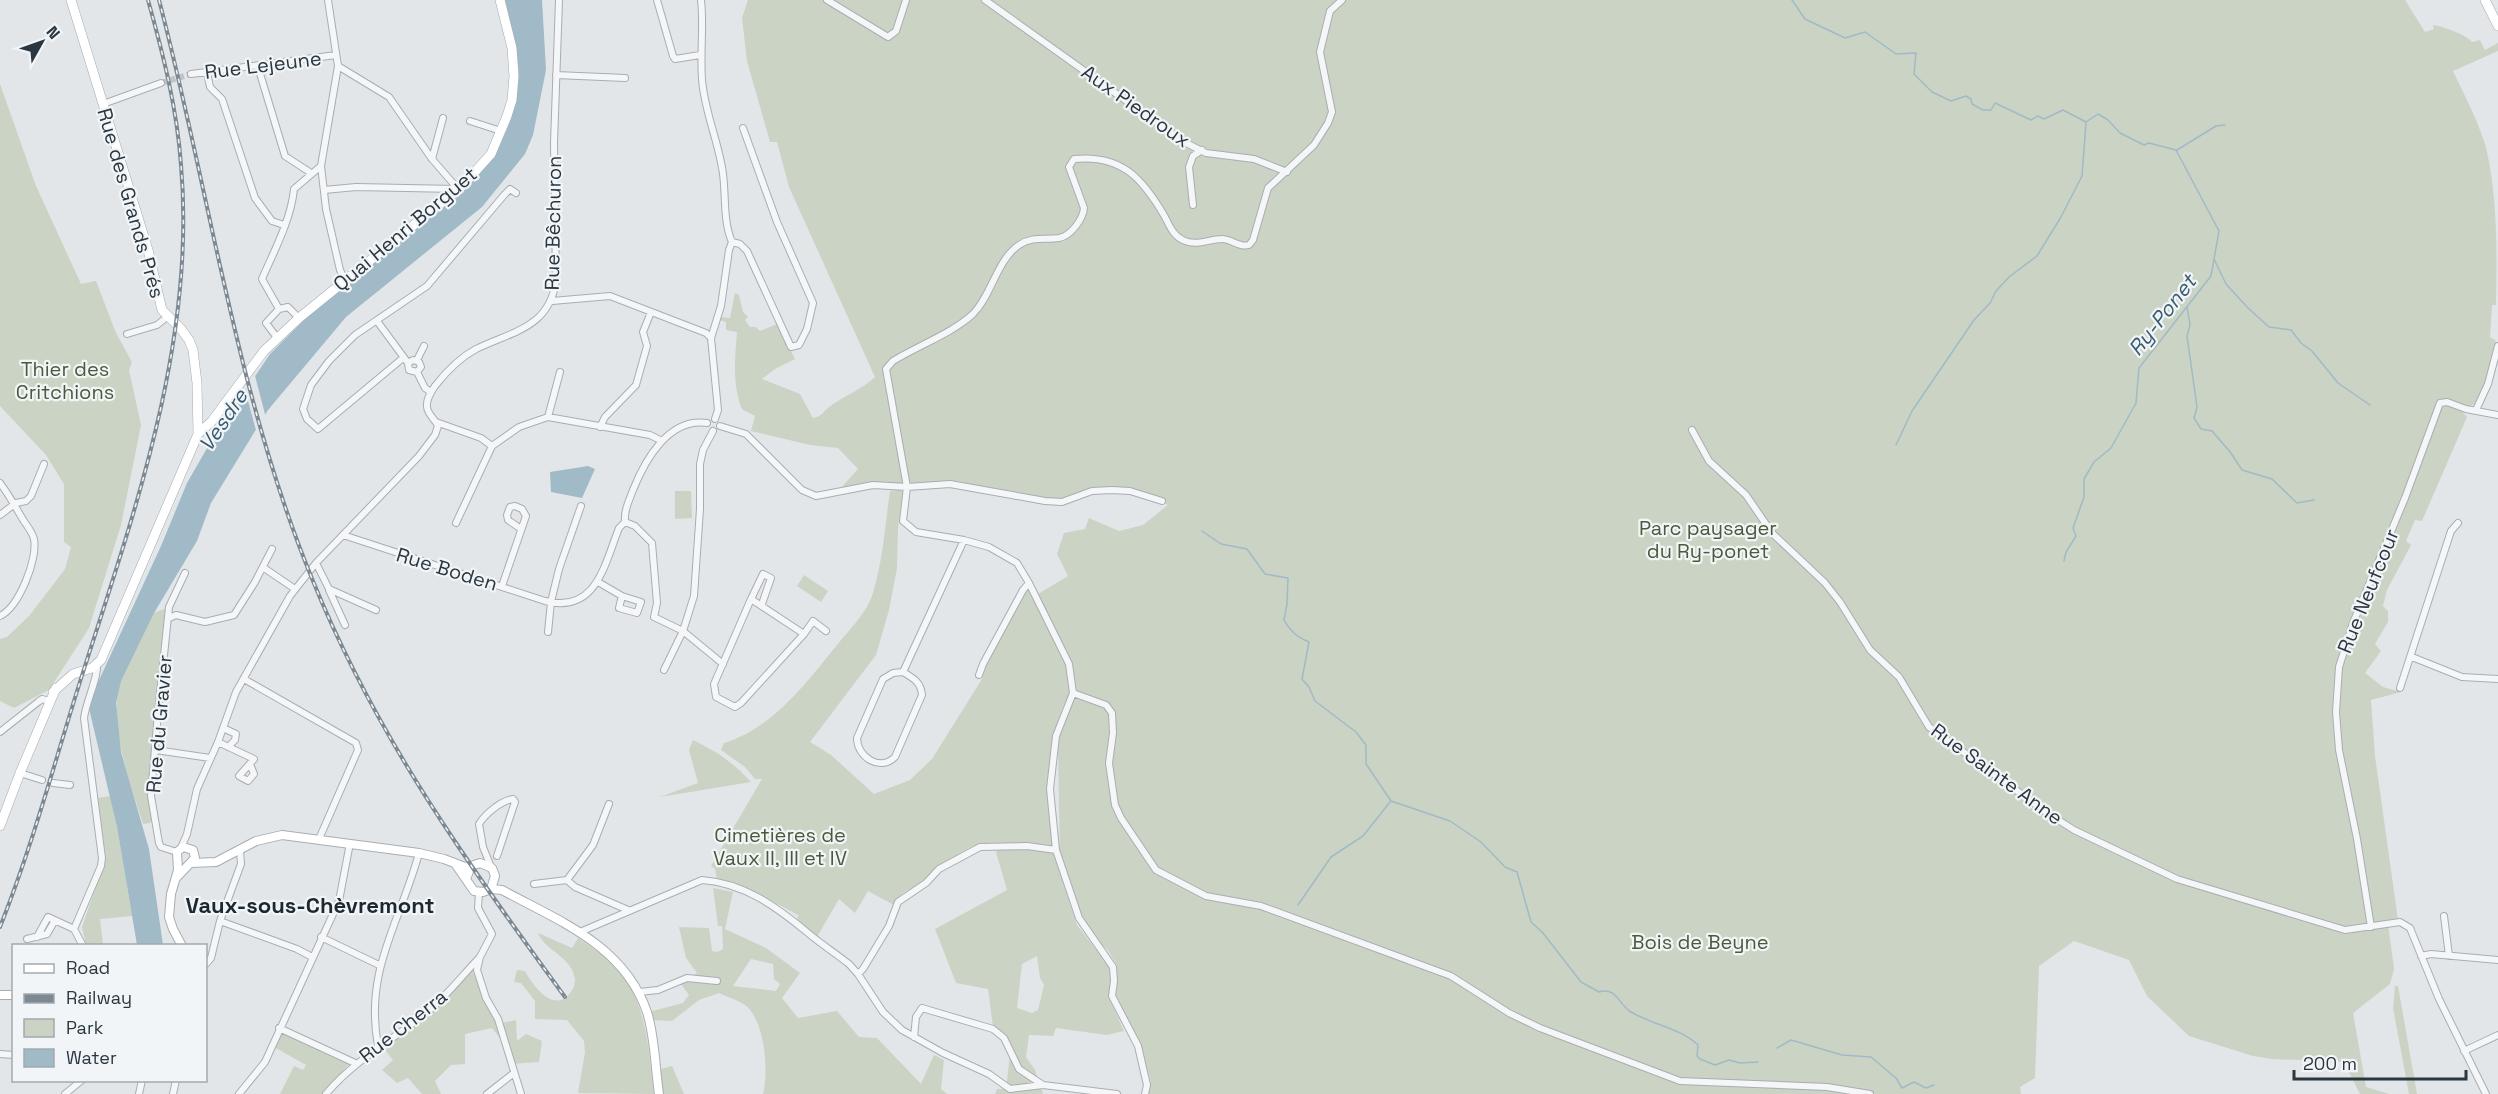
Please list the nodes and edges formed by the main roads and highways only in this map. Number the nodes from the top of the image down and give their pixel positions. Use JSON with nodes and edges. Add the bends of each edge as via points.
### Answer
{"nodes":[{"id":1,"x":71,"y":0,"type":"edge"},
{"id":2,"x":500,"y":0,"type":"edge"},
{"id":3,"x":2485,"y":0,"type":"edge"},
{"id":4,"x":2498,"y":26,"type":"edge"},
{"id":5,"x":199,"y":418,"type":"junction"},
{"id":6,"x":213,"y":421,"type":"junction"},
{"id":7,"x":198,"y":434,"type":"junction"},
{"id":8,"x":0,"y":826,"type":"edge"},
{"id":9,"x":193,"y":851,"type":"junction"},
{"id":10,"x":179,"y":854,"type":"junction"},
{"id":11,"x":222,"y":858,"type":"junction"},
{"id":12,"x":453,"y":863,"type":"junction"},
{"id":13,"x":190,"y":864,"type":"junction"},
{"id":14,"x":473,"y":865,"type":"junction"},
{"id":15,"x":176,"y":878,"type":"junction"},
{"id":16,"x":466,"y":879,"type":"junction"},
{"id":17,"x":495,"y":880,"type":"junction"},
{"id":18,"x":491,"y":889,"type":"junction"},
{"id":19,"x":502,"y":890,"type":"junction"},
{"id":20,"x":181,"y":944,"type":"edge"},
{"id":21,"x":659,"y":1094,"type":"edge"}],
"edges":[{"from":1,"to":5,"type":"main road","name":"Rue des Grands Prés","via":[[148,250],[162,310],[181,329],[193,350]]},
{"from":2,"to":6,"type":"main road","name":"Quai Henri Borguet","via":[[512,48],[514,76],[512,100],[491,154],[458,189],[299,318],[259,357]]},
{"from":3,"to":4,"type":"main road"},
{"from":5,"to":6,"type":"main road"},
{"from":5,"to":7,"type":"main road","name":"Rue des Grands Prés"},
{"from":6,"to":7,"type":"main road","name":"Quai Henri Borguet"},
{"from":7,"to":8,"type":"main road","name":"Quai Henri Borguet","via":[[105,652],[96,662],[71,670],[60,680]]},
{"from":9,"to":10,"type":"main road","via":[[186,846]]},
{"from":9,"to":11,"type":"main road","via":[[205,858]]},
{"from":9,"to":13,"type":"main road","via":[[195,858]]},
{"from":10,"to":13,"type":"main road","via":[[183,865]]},
{"from":10,"to":15,"type":"main road"},
{"from":11,"to":12,"type":"main road","via":[[272,836],[319,838],[435,856]]},
{"from":11,"to":13,"type":"main road","via":[[212,863]]},
{"from":12,"to":14,"type":"main road"},
{"from":12,"to":16,"type":"main road"},
{"from":13,"to":15,"type":"main road"},
{"from":14,"to":16,"type":"main road"},
{"from":14,"to":17,"type":"main road","via":[[483,863],[492,868]]},
{"from":15,"to":20,"type":"main road","via":[[170,917]]},
{"from":16,"to":18,"type":"main road","via":[[470,888],[479,892]]},
{"from":17,"to":18,"type":"main road"},
{"from":17,"to":19,"type":"main road"},
{"from":18,"to":19,"type":"main road"},
{"from":19,"to":21,"type":"main road","via":[[580,932],[611,955],[639,992],[650,1024]]}]}
